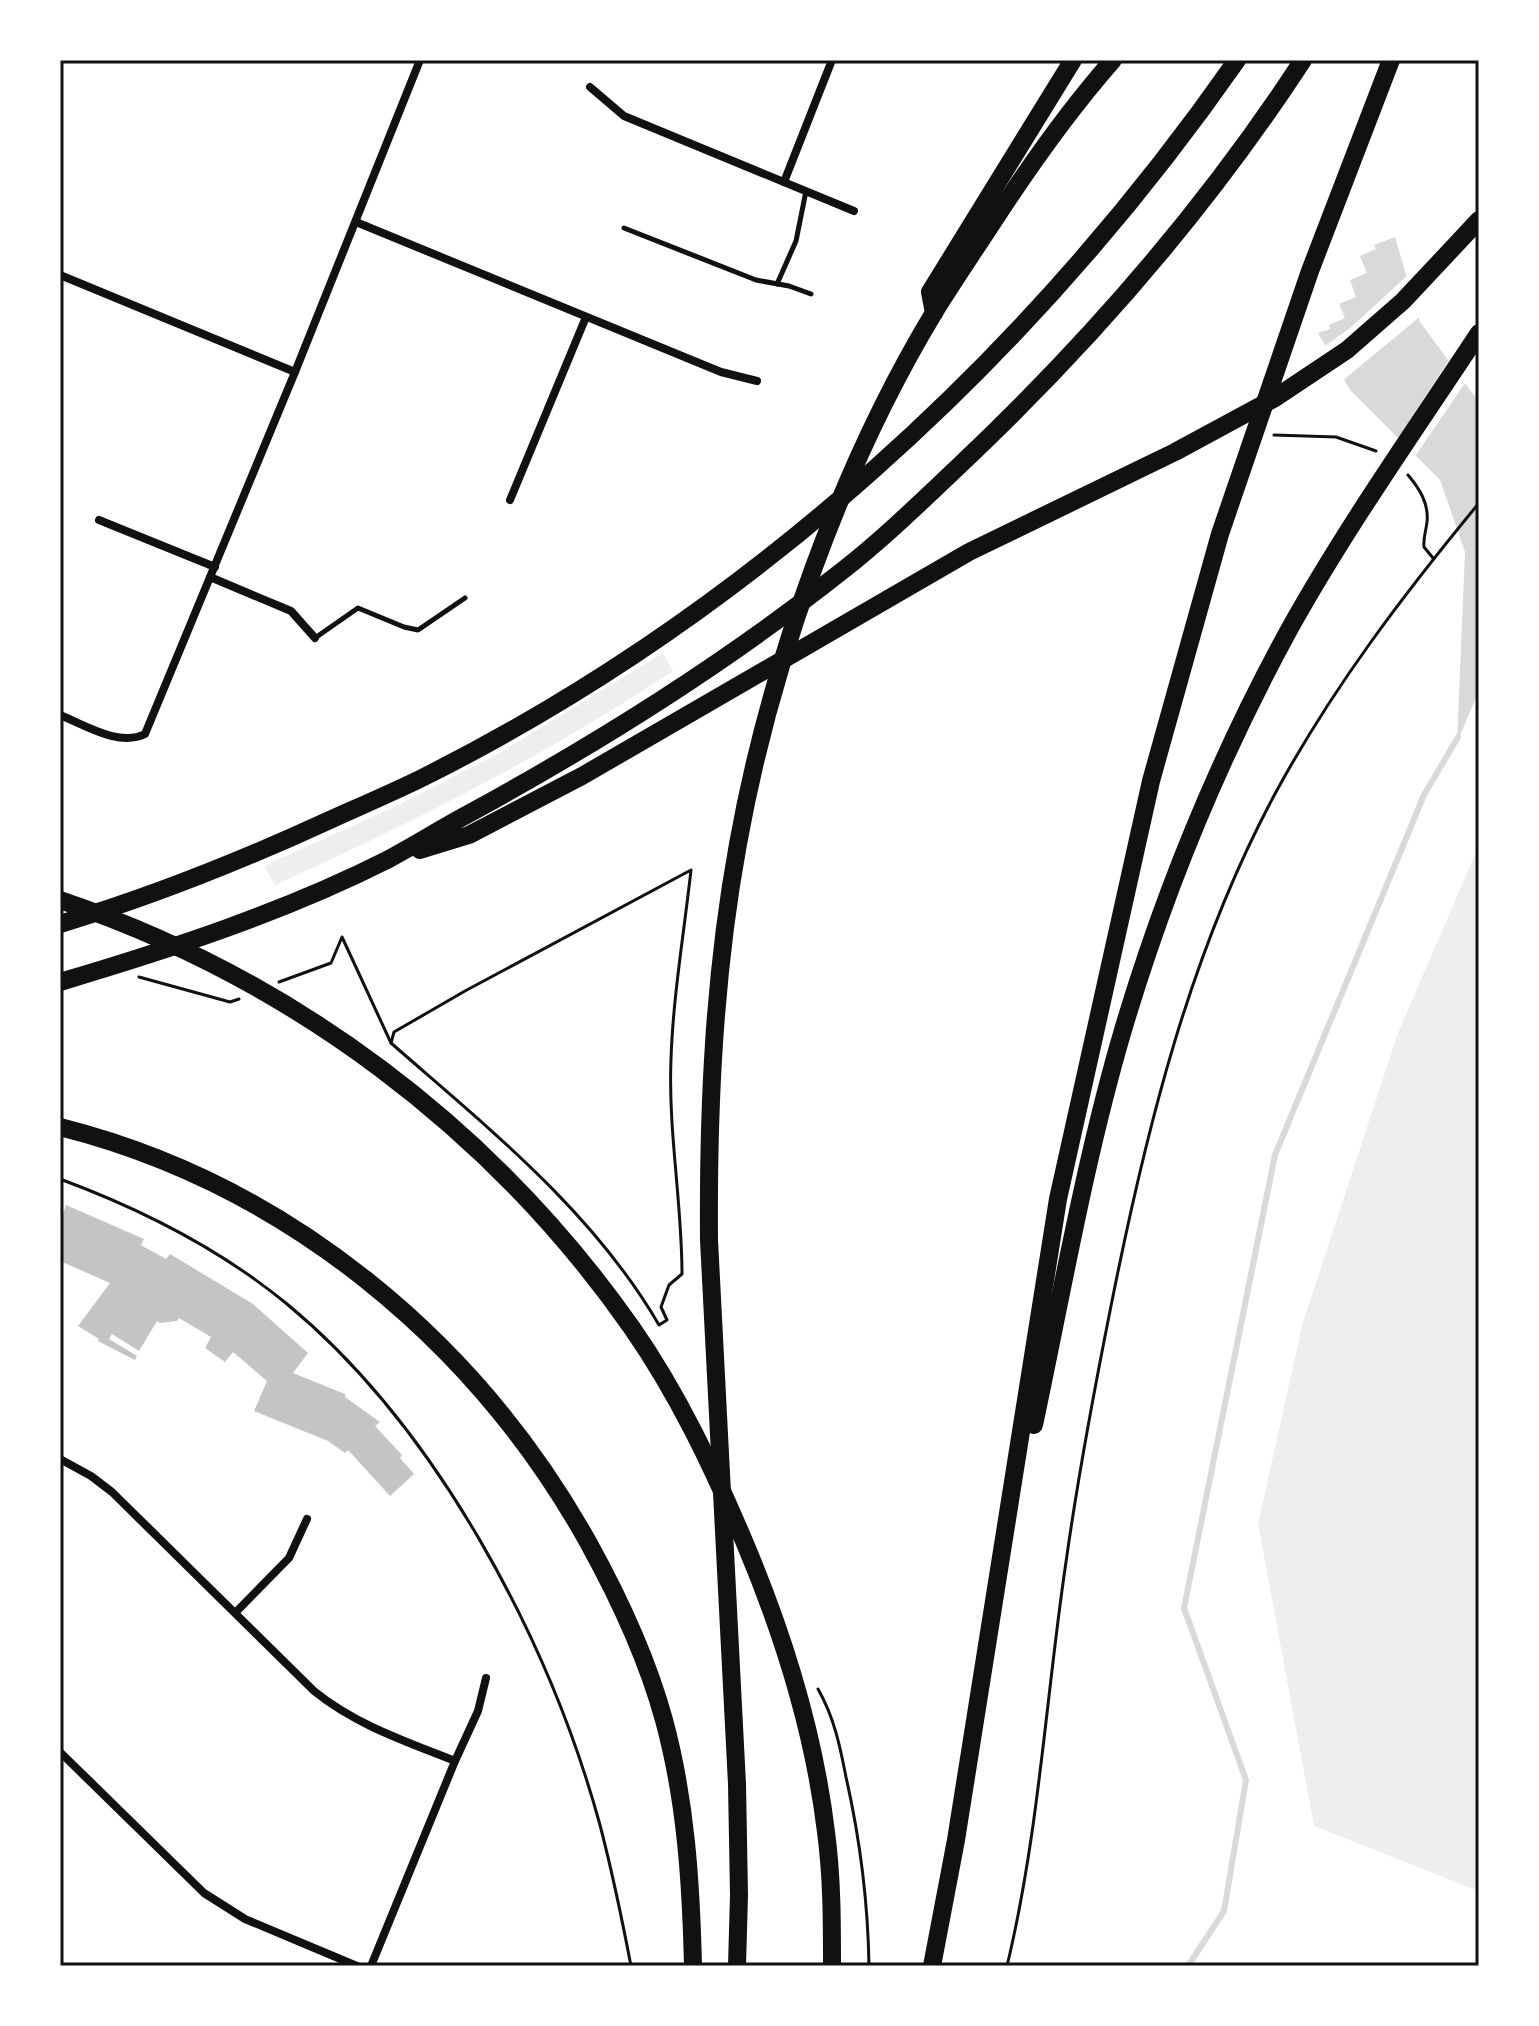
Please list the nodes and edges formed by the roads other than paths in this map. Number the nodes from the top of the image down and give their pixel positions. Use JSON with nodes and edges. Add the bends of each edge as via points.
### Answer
{"nodes":[{"id":1,"x":420,"y":60,"type":"edge"},
{"id":2,"x":832,"y":60,"type":"edge"},
{"id":3,"x":1073,"y":60,"type":"edge"},
{"id":4,"x":1113,"y":60,"type":"edge"},
{"id":5,"x":1237,"y":60,"type":"edge"},
{"id":6,"x":1303,"y":60,"type":"edge"},
{"id":7,"x":1391,"y":60,"type":"edge"},
{"id":8,"x":590,"y":87,"type":"dead end"},
{"id":9,"x":784,"y":182,"type":"junction"},
{"id":10,"x":806,"y":191,"type":"junction"},
{"id":11,"x":854,"y":211,"type":"dead end"},
{"id":12,"x":1478,"y":221,"type":"edge"},
{"id":13,"x":356,"y":222,"type":"junction"},
{"id":14,"x":624,"y":228,"type":"dead end"},
{"id":15,"x":959,"y":259,"type":"junction"},
{"id":16,"x":60,"y":275,"type":"edge"},
{"id":17,"x":777,"y":284,"type":"junction"},
{"id":18,"x":811,"y":294,"type":"dead end"},
{"id":19,"x":586,"y":317,"type":"junction"},
{"id":20,"x":1479,"y":333,"type":"edge"},
{"id":21,"x":295,"y":372,"type":"junction"},
{"id":22,"x":757,"y":381,"type":"dead end"},
{"id":23,"x":510,"y":500,"type":"dead end"},
{"id":24,"x":99,"y":520,"type":"dead end"},
{"id":25,"x":215,"y":567,"type":"junction"},
{"id":26,"x":210,"y":577,"type":"junction"},
{"id":27,"x":465,"y":598,"type":"dead end"},
{"id":28,"x":315,"y":638,"type":"joint"},
{"id":29,"x":60,"y":715,"type":"edge"},
{"id":30,"x":387,"y":860,"type":"junction"},
{"id":31,"x":60,"y":900,"type":"edge"},
{"id":32,"x":60,"y":924,"type":"edge"},
{"id":33,"x":60,"y":982,"type":"edge"},
{"id":34,"x":60,"y":1127,"type":"edge"},
{"id":35,"x":60,"y":1459,"type":"edge"},
{"id":36,"x":307,"y":1519,"type":"dead end"},
{"id":37,"x":236,"y":1612,"type":"junction"},
{"id":38,"x":987,"y":1647,"type":"junction"},
{"id":39,"x":486,"y":1678,"type":"dead end"},
{"id":40,"x":60,"y":1752,"type":"edge"},
{"id":41,"x":455,"y":1761,"type":"junction"},
{"id":42,"x":357,"y":1966,"type":"edge"},
{"id":43,"x":371,"y":1966,"type":"edge"},
{"id":44,"x":693,"y":1966,"type":"edge"},
{"id":45,"x":737,"y":1966,"type":"edge"},
{"id":46,"x":832,"y":1966,"type":"edge"},
{"id":47,"x":932,"y":1966,"type":"edge"}],
"edges":[{"from":1,"to":13,"type":"street"},
{"from":2,"to":9,"type":"street"},
{"from":3,"to":15,"type":"highway"},
{"from":4,"to":15,"type":"highway"},
{"from":5,"to":32,"type":"highway","via":[[1157,169],[1015,334],[868,475],[727,588],[539,713],[421,778],[252,856]]},
{"from":6,"to":30,"type":"highway","via":[[1217,183],[1124,297],[1024,405],[846,568],[653,707]]},
{"from":7,"to":38,"type":"highway","via":[[1310,271],[1220,534],[1151,781],[1058,1199]]},
{"from":8,"to":9,"type":"street","via":[[624,116]]},
{"from":9,"to":10,"type":"street"},
{"from":10,"to":11,"type":"street"},
{"from":10,"to":17,"type":"lane","via":[[799,232]]},
{"from":12,"to":30,"type":"highway","via":[[1403,301],[1347,350],[1232,422],[969,552],[528,805],[469,835]]},
{"from":13,"to":19,"type":"street"},
{"from":13,"to":21,"type":"street"},
{"from":14,"to":17,"type":"lane"},
{"from":15,"to":45,"type":"highway","via":[[930,292],[934,313],[832,522],[786,650],[750,783],[728,906],[711,1070],[709,1192],[737,1784]]},
{"from":16,"to":21,"type":"street"},
{"from":17,"to":18,"type":"lane"},
{"from":19,"to":22,"type":"street","via":[[721,372]]},
{"from":19,"to":23,"type":"street"},
{"from":20,"to":38,"type":"highway","via":[[1364,506],[1290,630],[1230,749],[1166,904],[1113,1069],[1082,1197]]},
{"from":21,"to":25,"type":"street"},
{"from":24,"to":25,"type":"street"},
{"from":25,"to":26,"type":"street"},
{"from":26,"to":28,"type":"street","via":[[291,611]]},
{"from":26,"to":29,"type":"street","via":[[145,734],[109,735]]},
{"from":27,"to":28,"type":"lane","via":[[418,630],[358,608]]},
{"from":30,"to":33,"type":"highway","via":[[214,932]]},
{"from":31,"to":46,"type":"highway","via":[[181,947],[251,983],[388,1072],[501,1173],[634,1330],[689,1422],[733,1515],[793,1676],[826,1828]]},
{"from":34,"to":44,"type":"highway","via":[[226,1188],[306,1235],[419,1325],[514,1429],[603,1569],[663,1719],[683,1812]]},
{"from":35,"to":37,"type":"street","via":[[112,1492]]},
{"from":36,"to":37,"type":"street","via":[[289,1558]]},
{"from":37,"to":41,"type":"street","via":[[338,1710]]},
{"from":38,"to":47,"type":"highway"},
{"from":39,"to":41,"type":"street","via":[[478,1711]]},
{"from":40,"to":42,"type":"street","via":[[204,1893],[245,1919]]},
{"from":41,"to":43,"type":"street"}]}
